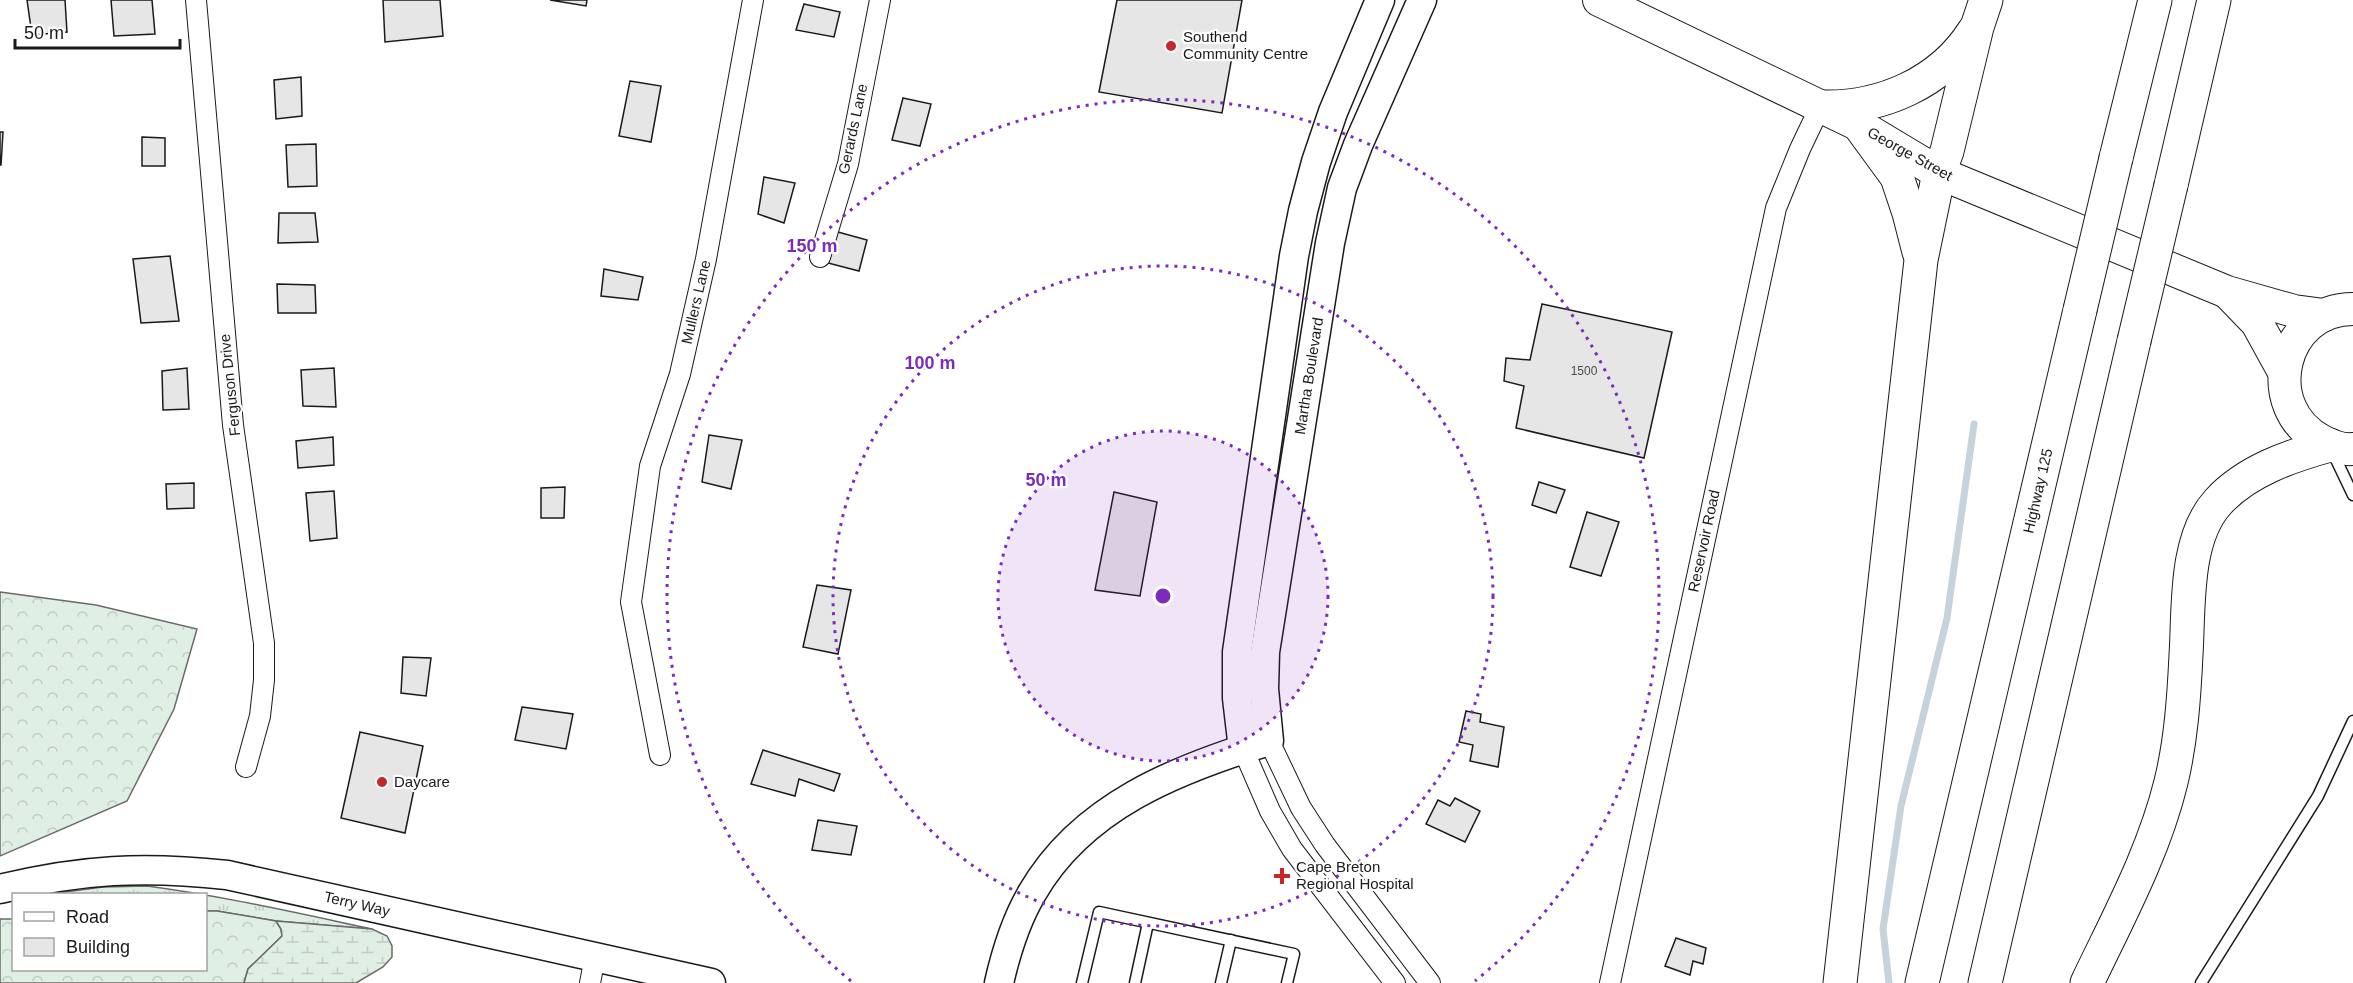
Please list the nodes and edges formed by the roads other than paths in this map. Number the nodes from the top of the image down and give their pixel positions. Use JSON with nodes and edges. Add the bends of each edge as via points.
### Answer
{"nodes":[{"id":1,"x":196,"y":0,"type":"edge"},
{"id":2,"x":753,"y":0,"type":"edge"},
{"id":3,"x":880,"y":0,"type":"edge"},
{"id":4,"x":1380,"y":0,"type":"edge"},
{"id":5,"x":1422,"y":0,"type":"edge"},
{"id":6,"x":1599,"y":0,"type":"edge"},
{"id":7,"x":2155,"y":0,"type":"edge"},
{"id":8,"x":2214,"y":0,"type":"edge"},
{"id":9,"x":1981,"y":13,"type":"edge"},
{"id":10,"x":1820,"y":107,"type":"junction"},
{"id":11,"x":1859,"y":125,"type":"junction"},
{"id":12,"x":1939,"y":173,"type":"junction"},
{"id":13,"x":820,"y":257,"type":"dead end"},
{"id":14,"x":1921,"y":260,"type":"junction"},
{"id":15,"x":2227,"y":292,"type":"junction"},
{"id":16,"x":2338,"y":312,"type":"edge"},
{"id":17,"x":2284,"y":372,"type":"junction"},
{"id":18,"x":2341,"y":447,"type":"edge"},
{"id":19,"x":1277,"y":480,"type":"junction"},
{"id":20,"x":2353,"y":495,"type":"edge"},
{"id":21,"x":2353,"y":722,"type":"edge"},
{"id":22,"x":1256,"y":745,"type":"junction"},
{"id":23,"x":660,"y":755,"type":"dead end"},
{"id":24,"x":246,"y":767,"type":"dead end"},
{"id":25,"x":0,"y":889,"type":"edge"},
{"id":26,"x":1148,"y":923,"type":"junction"},
{"id":27,"x":1231,"y":940,"type":"junction"},
{"id":28,"x":592,"y":970,"type":"edge"},
{"id":29,"x":711,"y":983,"type":"edge"},
{"id":30,"x":999,"y":983,"type":"edge"},
{"id":31,"x":1082,"y":983,"type":"edge"},
{"id":32,"x":1135,"y":983,"type":"edge"},
{"id":33,"x":1221,"y":983,"type":"edge"},
{"id":34,"x":1287,"y":983,"type":"edge"},
{"id":35,"x":1395,"y":983,"type":"edge"},
{"id":36,"x":1430,"y":983,"type":"edge"},
{"id":37,"x":1610,"y":983,"type":"edge"},
{"id":38,"x":1840,"y":983,"type":"edge"},
{"id":39,"x":1922,"y":983,"type":"edge"},
{"id":40,"x":1984,"y":983,"type":"edge"},
{"id":41,"x":2087,"y":983,"type":"edge"},
{"id":42,"x":2201,"y":983,"type":"edge"}],
"edges":[{"from":1,"to":24,"type":"street","name":"Ferguson Drive","via":[[233,425],[264,643],[260,716]]},
{"from":2,"to":23,"type":"street","name":"Mullers Lane","via":[[706,259],[680,374],[650,466],[631,602]]},
{"from":3,"to":13,"type":"street","name":"Gerards Lane","via":[[848,164]]},
{"from":4,"to":19,"type":"street","name":"Martha Boulevard","via":[[1333,112],[1303,212],[1294,256]]},
{"from":5,"to":19,"type":"street","name":"Martha Boulevard","via":[[1342,188]]},
{"from":6,"to":10,"type":"main road","name":"George Street"},
{"from":7,"to":39,"type":"highway","name":"Highway 125","bridge":true},
{"from":8,"to":40,"type":"highway","bridge":true},
{"from":9,"to":10,"type":"highway","via":[[1958,51],[1917,86],[1883,100]]},
{"from":9,"to":12,"type":"highway"},
{"from":10,"to":11,"type":"main road","name":"George Street"},
{"from":10,"to":37,"type":"street","name":"Reservoir Road","via":[[1776,208]]},
{"from":11,"to":12,"type":"main road","name":"George Street"},
{"from":11,"to":14,"type":"highway","via":[[1897,177]]},
{"from":12,"to":14,"type":"highway"},
{"from":12,"to":15,"type":"main road","name":"George Street"},
{"from":14,"to":38,"type":"highway"},
{"from":15,"to":16,"type":"main road","name":"George Street","via":[[2294,311]]},
{"from":15,"to":17,"type":"main road","name":"George Street","via":[[2257,323]]},
{"from":16,"to":17,"type":"main road","via":[[2308,325],[2296,338]]},
{"from":17,"to":18,"type":"main road","via":[[2290,408],[2300,424],[2313,437]]},
{"from":18,"to":20,"type":"lane"},
{"from":18,"to":41,"type":"highway","via":[[2283,460],[2240,482],[2217,503],[2203,524],[2190,584],[2186,658],[2171,781],[2158,826]]},
{"from":19,"to":22,"type":"street","name":"Martha Boulevard","via":[[1237,652],[1237,698]]},
{"from":21,"to":42,"type":"lane","via":[[2318,796]]},
{"from":22,"to":30,"type":"street","via":[[1179,772],[1135,794],[1067,845],[1031,893]]},
{"from":22,"to":35,"type":"street","via":[[1270,811],[1292,849]]},
{"from":22,"to":36,"type":"street","via":[[1325,845]]},
{"from":25,"to":28,"type":"street","name":"Terry Way","via":[[52,877],[127,869],[215,874]]},
{"from":26,"to":27,"type":"lane"},
{"from":26,"to":31,"type":"lane","via":[[1099,912]]},
{"from":26,"to":32,"type":"lane"},
{"from":27,"to":33,"type":"lane"},
{"from":27,"to":34,"type":"lane","via":[[1294,954]]},
{"from":28,"to":29,"type":"street","name":"Terry Way"}]}
